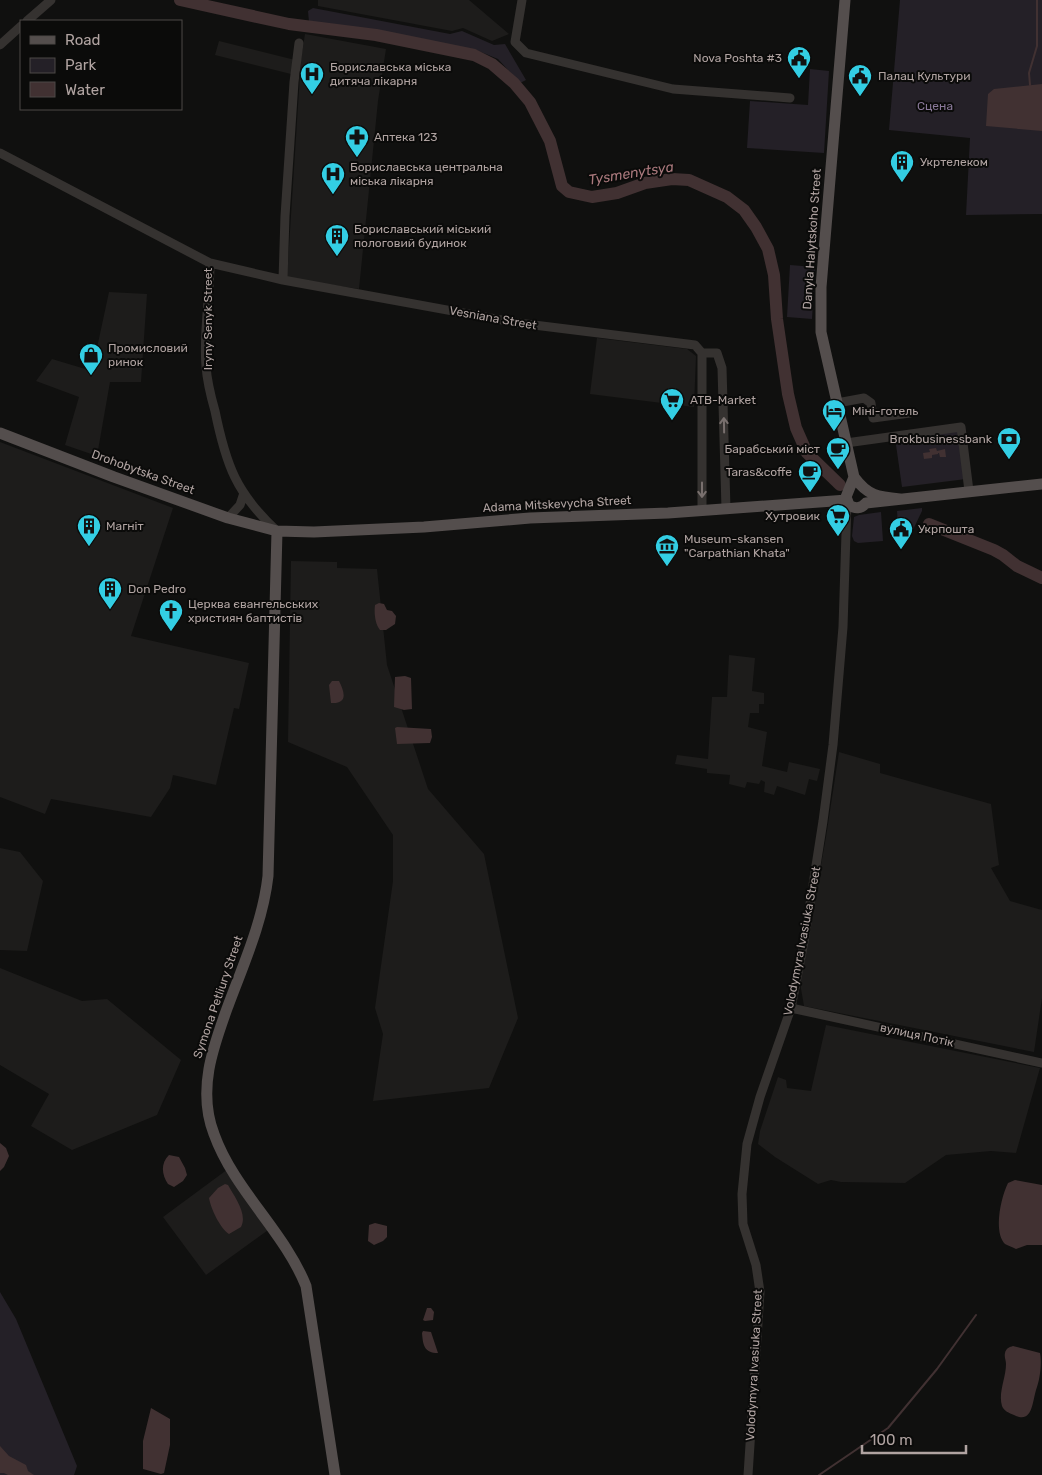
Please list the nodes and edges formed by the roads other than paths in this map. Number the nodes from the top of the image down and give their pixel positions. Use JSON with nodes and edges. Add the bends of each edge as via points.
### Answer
{"nodes":[{"id":1,"x":51,"y":0,"type":"edge"},
{"id":2,"x":522,"y":0,"type":"edge"},
{"id":3,"x":845,"y":0,"type":"edge"},
{"id":4,"x":28,"y":20,"type":"edge"},
{"id":5,"x":20,"y":27,"type":"edge"},
{"id":6,"x":299,"y":43,"type":"dead end"},
{"id":7,"x":0,"y":45,"type":"edge"},
{"id":8,"x":790,"y":98,"type":"dead end"},
{"id":9,"x":0,"y":153,"type":"edge"},
{"id":10,"x":210,"y":263,"type":"junction"},
{"id":11,"x":282,"y":280,"type":"junction"},
{"id":12,"x":702,"y":353,"type":"junction"},
{"id":13,"x":837,"y":403,"type":"junction"},
{"id":14,"x":910,"y":413,"type":"dead end"},
{"id":15,"x":0,"y":433,"type":"edge"},
{"id":16,"x":846,"y":443,"type":"junction"},
{"id":17,"x":854,"y":478,"type":"junction"},
{"id":18,"x":1042,"y":484,"type":"edge"},
{"id":19,"x":864,"y":489,"type":"junction"},
{"id":20,"x":969,"y":491,"type":"junction"},
{"id":21,"x":244,"y":493,"type":"junction"},
{"id":22,"x":900,"y":499,"type":"junction"},
{"id":23,"x":851,"y":501,"type":"junction"},
{"id":24,"x":726,"y":509,"type":"junction"},
{"id":25,"x":702,"y":510,"type":"junction"},
{"id":26,"x":228,"y":518,"type":"junction"},
{"id":27,"x":277,"y":531,"type":"junction"},
{"id":28,"x":791,"y":1008,"type":"junction"},
{"id":29,"x":1042,"y":1063,"type":"edge"},
{"id":30,"x":335,"y":1475,"type":"edge"},
{"id":31,"x":748,"y":1475,"type":"edge"}],
"edges":[{"from":1,"to":4,"type":"street"},
{"from":2,"to":8,"type":"street","via":[[515,42],[526,54],[673,89]]},
{"from":3,"to":13,"type":"main road","name":"Danyla Halytskoho Street","via":[[820,321]]},
{"from":5,"to":7,"type":"street"},
{"from":6,"to":11,"type":"street","via":[[284,216]]},
{"from":9,"to":10,"type":"street","name":"Iryny Senyk Street"},
{"from":10,"to":11,"type":"street","name":"Vesniana Street"},
{"from":10,"to":21,"type":"street","name":"Iryny Senyk Street","via":[[206,366],[220,437],[229,466]]},
{"from":11,"to":12,"type":"street","name":"Vesniana Street","via":[[518,323],[695,345]]},
{"from":24,"to":12,"type":"street","name":"Vesniana Street","one_way":true,"via":[[722,368],[717,353]]},
{"from":12,"to":25,"type":"street","one_way":true},
{"from":13,"to":14,"type":"street","via":[[864,398],[871,402],[873,418]]},
{"from":13,"to":16,"type":"main road","name":"Danyla Halytskoho Street"},
{"from":15,"to":26,"type":"main road","name":"Drohobytska Street"},
{"from":16,"to":17,"type":"main road","name":"Danyla Halytskoho Street"},
{"from":16,"to":20,"type":"street","via":[[961,427]]},
{"from":17,"to":19,"type":"main road"},
{"from":17,"to":23,"type":"main road"},
{"from":18,"to":20,"type":"main road","name":"Adama Mitskevycha Street"},
{"from":19,"to":22,"type":"main road","via":[[881,497]]},
{"from":19,"to":23,"type":"main road","via":[[867,494]]},
{"from":20,"to":22,"type":"main road","name":"Adama Mitskevycha Street"},
{"from":21,"to":26,"type":"street","via":[[240,505]]},
{"from":21,"to":27,"type":"street","name":"Iryny Senyk Street"},
{"from":22,"to":23,"type":"main road","name":"Adama Mitskevycha Street"},
{"from":23,"to":24,"type":"main road","name":"Adama Mitskevycha Street"},
{"from":23,"to":28,"type":"street","name":"Volodymyra Ivasiuka Street","via":[[847,519],[834,745]]},
{"from":24,"to":25,"type":"main road","name":"Adama Mitskevycha Street"},
{"from":25,"to":27,"type":"main road","name":"Adama Mitskevycha Street","via":[[406,528]]},
{"from":26,"to":27,"type":"main road","name":"Drohobytska Street"},
{"from":27,"to":30,"type":"main road","name":"Symona Petliury Street","via":[[266,897],[212,1050],[207,1097],[210,1121],[220,1147],[289,1252],[306,1286]]},
{"from":28,"to":29,"type":"street","name":"вулиця Потік"},
{"from":28,"to":31,"type":"street","name":"Volodymyra Ivasiuka Street","via":[[747,1144],[742,1194],[742,1224],[757,1270],[760,1292]]}]}
